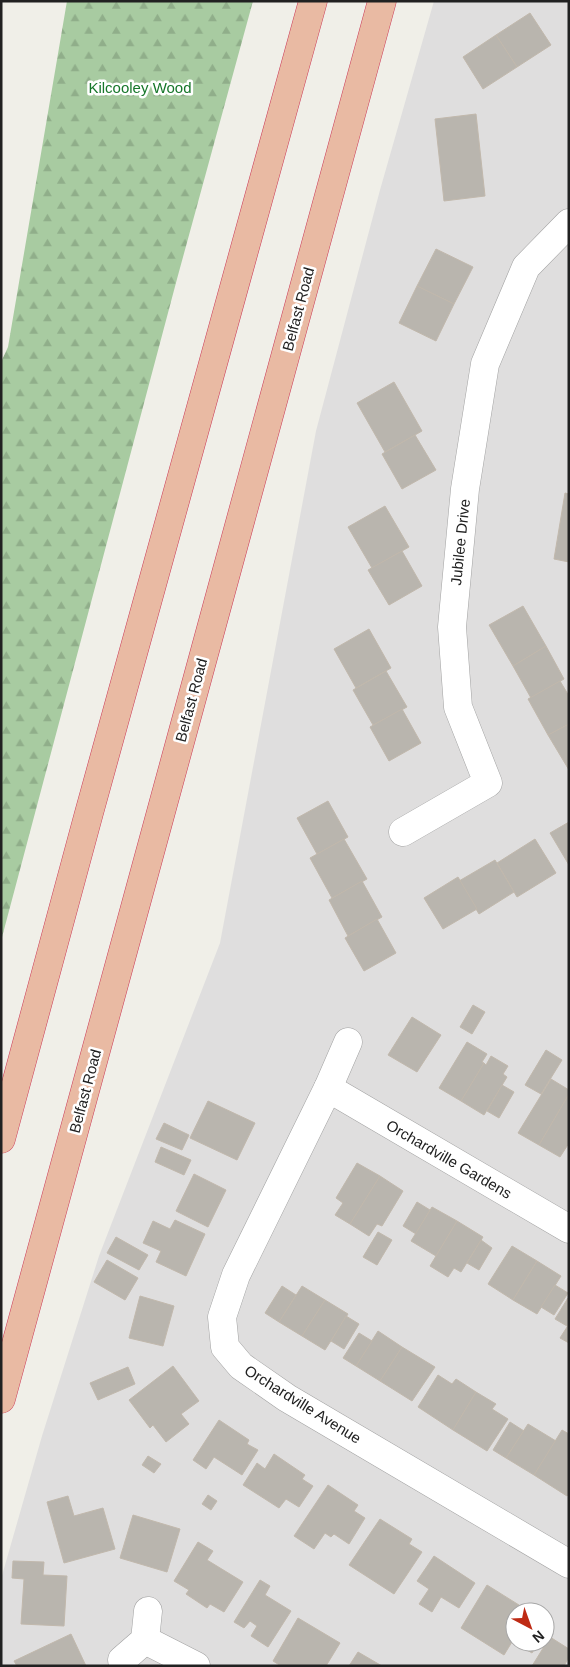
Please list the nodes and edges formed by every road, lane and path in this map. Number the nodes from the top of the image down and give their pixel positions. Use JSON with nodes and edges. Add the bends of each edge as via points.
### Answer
{"nodes":[{"id":1,"x":313,"y":1,"type":"edge"},
{"id":2,"x":382,"y":1,"type":"edge"},
{"id":3,"x":569,"y":223,"type":"edge"},
{"id":4,"x":403,"y":832,"type":"dead end"},
{"id":5,"x":348,"y":1042,"type":"dead end"},
{"id":6,"x":328,"y":1088,"type":"junction"},
{"id":7,"x":1,"y":1139,"type":"edge"},
{"id":8,"x":569,"y":1229,"type":"edge"},
{"id":9,"x":1,"y":1399,"type":"edge"},
{"id":10,"x":569,"y":1564,"type":"edge"},
{"id":11,"x":148,"y":1611,"type":"dead end"},
{"id":12,"x":145,"y":1640,"type":"junction"},
{"id":13,"x":122,"y":1660,"type":"dead end"},
{"id":14,"x":196,"y":1666,"type":"edge"}],
"edges":[{"from":1,"to":7,"type":"highway"},
{"from":2,"to":9,"type":"highway","name":"Belfast Road"},
{"from":3,"to":4,"type":"street","name":"Jubilee Drive","via":[[526,267],[485,364],[465,489],[452,627],[458,707],[488,784]]},
{"from":5,"to":6,"type":"street","name":"Orchardville Avenue"},
{"from":6,"to":8,"type":"street","name":"Orchardville Gardens"},
{"from":6,"to":10,"type":"street","name":"Orchardville Avenue","via":[[236,1275],[222,1317],[225,1346],[241,1366],[288,1398]]},
{"from":11,"to":12,"type":"street"},
{"from":12,"to":13,"type":"street"},
{"from":12,"to":14,"type":"street"}]}
